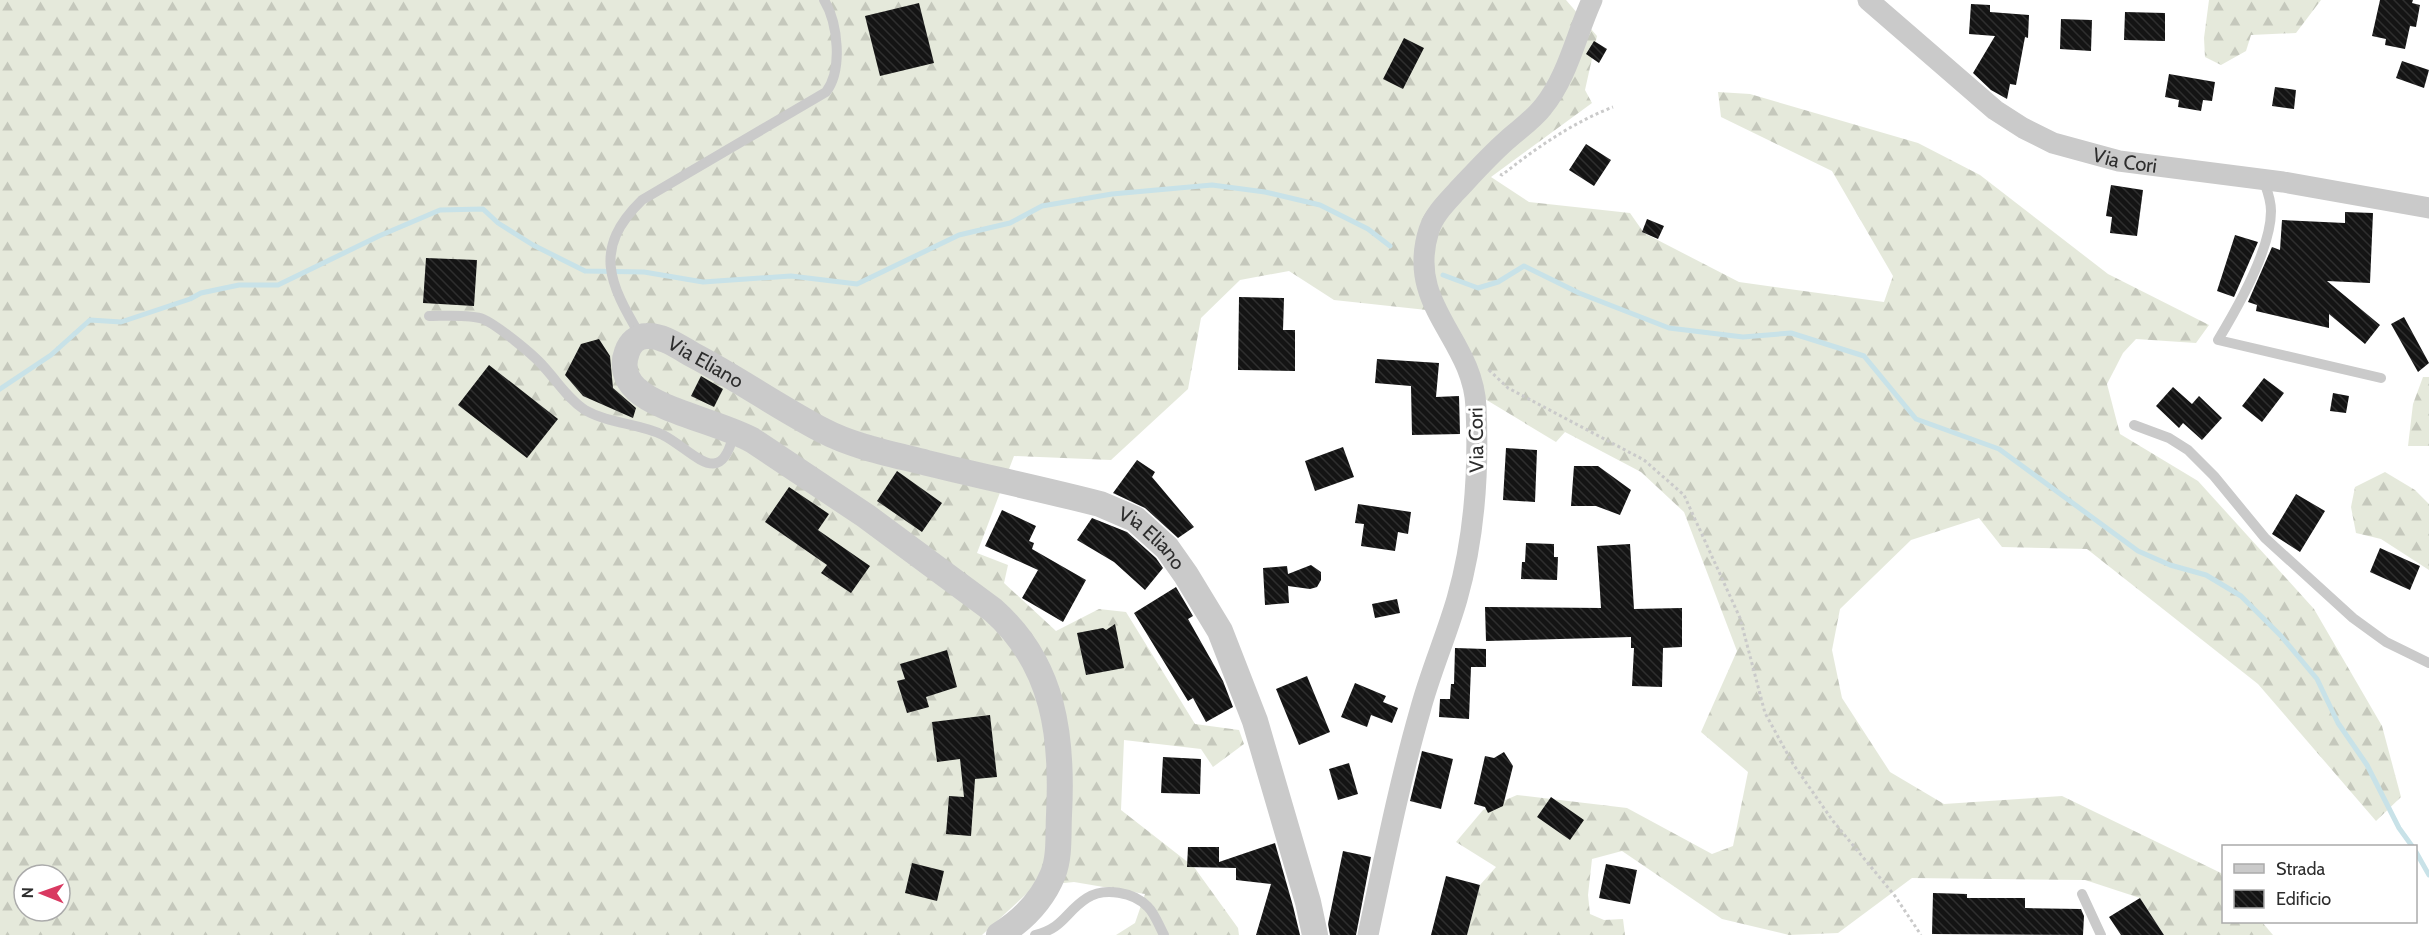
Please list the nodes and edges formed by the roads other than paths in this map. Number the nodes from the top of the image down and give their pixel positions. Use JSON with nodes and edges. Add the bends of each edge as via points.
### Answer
{"nodes":[{"id":1,"x":824,"y":0,"type":"edge"},
{"id":2,"x":1592,"y":0,"type":"edge"},
{"id":3,"x":1868,"y":0,"type":"edge"},
{"id":4,"x":2262,"y":179,"type":"junction"},
{"id":5,"x":2429,"y":208,"type":"edge"},
{"id":6,"x":429,"y":316,"type":"dead end"},
{"id":7,"x":641,"y":337,"type":"junction"},
{"id":8,"x":2381,"y":378,"type":"dead end"},
{"id":9,"x":2134,"y":425,"type":"dead end"},
{"id":10,"x":734,"y":431,"type":"junction"},
{"id":11,"x":2429,"y":663,"type":"edge"},
{"id":12,"x":2082,"y":894,"type":"dead end"},
{"id":13,"x":1018,"y":932,"type":"edge"},
{"id":14,"x":1164,"y":935,"type":"edge"},
{"id":15,"x":1315,"y":935,"type":"edge"},
{"id":16,"x":1368,"y":935,"type":"edge"},
{"id":17,"x":2101,"y":935,"type":"edge"}],
"edges":[{"from":1,"to":7,"type":"lane","via":[[836,32],[830,87],[642,200],[618,228],[611,247],[612,277]]},
{"from":2,"to":16,"type":"street","name":"Via Cori","via":[[1549,99],[1451,197],[1434,218],[1429,232],[1424,267],[1428,289],[1441,321],[1469,369],[1475,393],[1476,492],[1463,578],[1416,724]]},
{"from":3,"to":4,"type":"street","name":"Via Cori","via":[[1995,110],[2042,138],[2119,161]]},
{"from":4,"to":5,"type":"street","name":"Via Cori"},
{"from":4,"to":8,"type":"lane","via":[[2271,201],[2266,237],[2242,296],[2218,340]]},
{"from":6,"to":10,"type":"lane","via":[[484,319],[543,365],[584,409],[663,435],[700,461],[715,464],[724,459]]},
{"from":7,"to":10,"type":"street","name":"Via Eliano","via":[[629,345],[625,359],[626,374],[634,388],[670,408]]},
{"from":7,"to":15,"type":"street","name":"Via Eliano","via":[[671,343],[840,438],[1100,504],[1141,524],[1176,560],[1225,642],[1255,721]]},
{"from":9,"to":11,"type":"lane","via":[[2188,450],[2265,538],[2353,618],[2386,642]]},
{"from":10,"to":13,"type":"street","name":"Via Eliano","via":[[866,516],[985,604],[1010,625],[1027,648],[1052,704],[1061,778],[1055,868]]},
{"from":12,"to":17,"type":"lane"},
{"from":13,"to":14,"type":"lane","via":[[1059,926],[1087,898],[1111,892],[1136,898],[1148,906]]}]}
